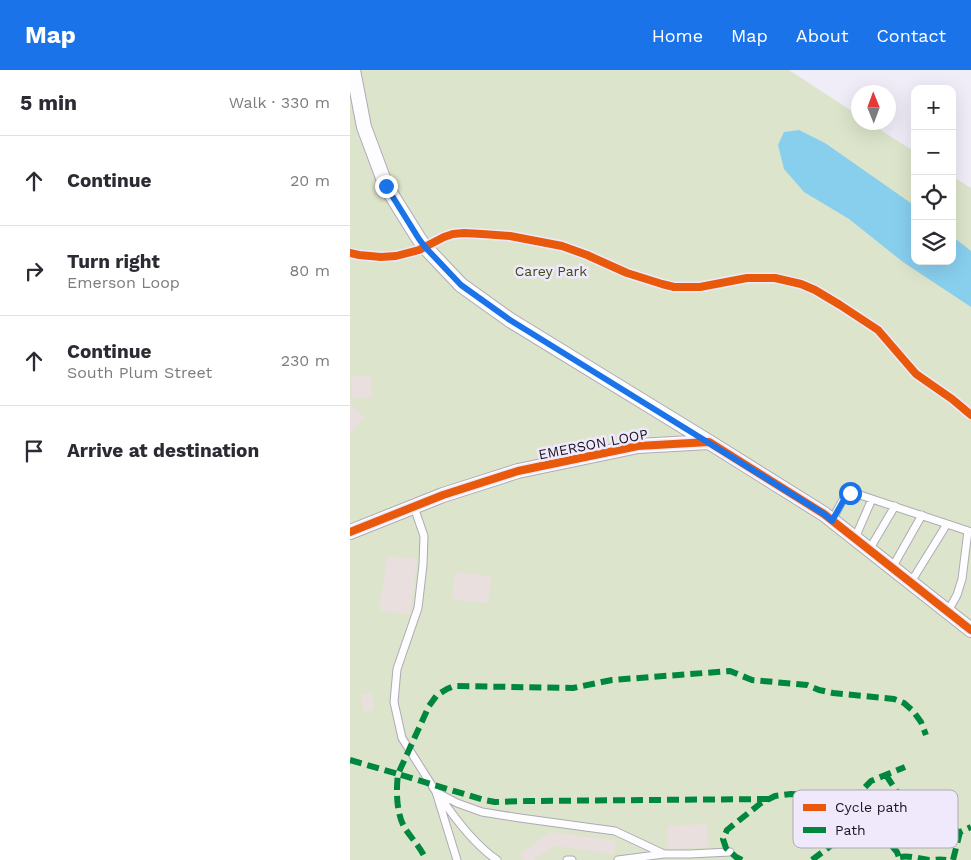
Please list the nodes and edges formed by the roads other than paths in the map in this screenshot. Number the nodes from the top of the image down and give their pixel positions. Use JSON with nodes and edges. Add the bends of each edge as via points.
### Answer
{"nodes":[{"id":1,"x":353,"y":70,"type":"edge"},
{"id":2,"x":709,"y":442,"type":"junction"},
{"id":3,"x":872,"y":499,"type":"junction"},
{"id":4,"x":896,"y":506,"type":"junction"},
{"id":5,"x":414,"y":507,"type":"junction"},
{"id":6,"x":922,"y":516,"type":"junction"},
{"id":7,"x":832,"y":521,"type":"junction"},
{"id":8,"x":947,"y":524,"type":"junction"},
{"id":9,"x":970,"y":531,"type":"edge"},
{"id":10,"x":350,"y":532,"type":"edge"},
{"id":11,"x":855,"y":538,"type":"junction"},
{"id":12,"x":870,"y":550,"type":"junction"},
{"id":13,"x":892,"y":568,"type":"junction"},
{"id":14,"x":911,"y":582,"type":"junction"},
{"id":15,"x":948,"y":611,"type":"junction"},
{"id":16,"x":971,"y":630,"type":"edge"},
{"id":17,"x":436,"y":792,"type":"junction"},
{"id":18,"x":730,"y":852,"type":"dead end"},
{"id":19,"x":664,"y":854,"type":"junction"},
{"id":20,"x":458,"y":860,"type":"edge"},
{"id":21,"x":497,"y":860,"type":"edge"},
{"id":22,"x":568,"y":860,"type":"edge"},
{"id":23,"x":572,"y":860,"type":"edge"},
{"id":24,"x":618,"y":860,"type":"edge"}],
"edges":[{"from":1,"to":2,"type":"street","via":[[364,127],[386,186],[419,239],[455,279],[510,320]]},
{"from":2,"to":5,"type":"street","name":"EMERSON LOOP","via":[[638,446],[518,471]]},
{"from":2,"to":7,"type":"street"},
{"from":3,"to":4,"type":"lane"},
{"from":3,"to":7,"type":"lane","via":[[850,493]]},
{"from":3,"to":11,"type":"lane"},
{"from":4,"to":6,"type":"lane"},
{"from":4,"to":12,"type":"lane"},
{"from":5,"to":10,"type":"street","name":"EMERSON LOOP"},
{"from":5,"to":17,"type":"lane","via":[[424,536],[423,566],[418,608],[397,670],[394,702],[402,738]]},
{"from":6,"to":8,"type":"lane"},
{"from":6,"to":13,"type":"lane"},
{"from":7,"to":11,"type":"street"},
{"from":8,"to":9,"type":"lane"},
{"from":8,"to":14,"type":"lane"},
{"from":9,"to":15,"type":"lane","via":[[962,579]]},
{"from":11,"to":12,"type":"street"},
{"from":12,"to":13,"type":"street"},
{"from":13,"to":14,"type":"street"},
{"from":14,"to":15,"type":"street"},
{"from":15,"to":16,"type":"street"},
{"from":17,"to":19,"type":"lane","via":[[482,812],[615,831]]},
{"from":17,"to":20,"type":"lane"},
{"from":17,"to":21,"type":"lane","via":[[475,840]]},
{"from":18,"to":19,"type":"lane"},
{"from":19,"to":24,"type":"lane"},
{"from":22,"to":23,"type":"lane"}]}
